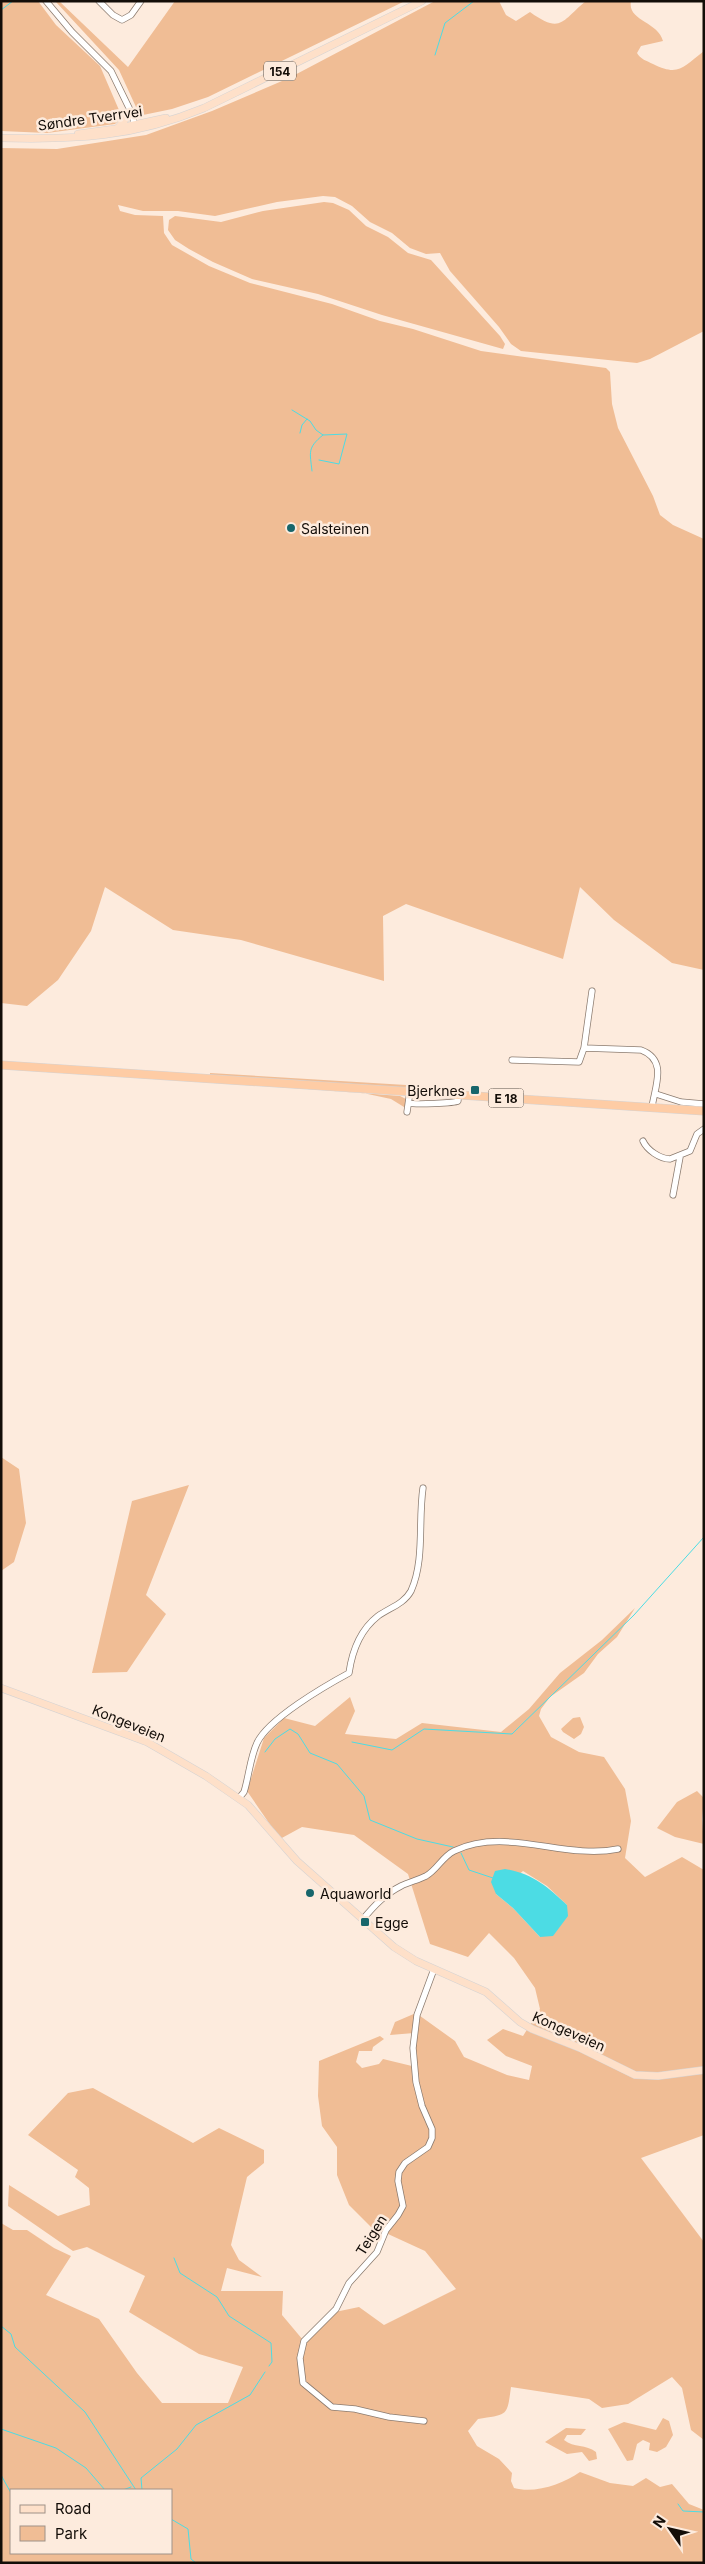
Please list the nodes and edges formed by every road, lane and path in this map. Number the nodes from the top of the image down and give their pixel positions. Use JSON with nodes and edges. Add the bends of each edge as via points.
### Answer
{"nodes":[{"id":1,"x":46,"y":1,"type":"edge"},
{"id":2,"x":99,"y":1,"type":"edge"},
{"id":3,"x":141,"y":1,"type":"edge"},
{"id":4,"x":422,"y":1,"type":"edge"},
{"id":5,"x":127,"y":107,"type":"junction"},
{"id":6,"x":127,"y":117,"type":"junction"},
{"id":7,"x":132,"y":128,"type":"junction"},
{"id":8,"x":115,"y":130,"type":"junction"},
{"id":9,"x":1,"y":138,"type":"edge"},
{"id":10,"x":33,"y":139,"type":"junction"},
{"id":11,"x":592,"y":991,"type":"dead end"},
{"id":12,"x":584,"y":1048,"type":"junction"},
{"id":13,"x":512,"y":1060,"type":"dead end"},
{"id":14,"x":1,"y":1065,"type":"edge"},
{"id":15,"x":410,"y":1091,"type":"junction"},
{"id":16,"x":458,"y":1094,"type":"junction"},
{"id":17,"x":656,"y":1094,"type":"junction"},
{"id":18,"x":409,"y":1103,"type":"junction"},
{"id":19,"x":704,"y":1104,"type":"edge"},
{"id":20,"x":652,"y":1107,"type":"junction"},
{"id":21,"x":704,"y":1111,"type":"edge"},
{"id":22,"x":407,"y":1112,"type":"dead end"},
{"id":23,"x":704,"y":1129,"type":"edge"},
{"id":24,"x":643,"y":1141,"type":"dead end"},
{"id":25,"x":680,"y":1157,"type":"junction"},
{"id":26,"x":673,"y":1195,"type":"dead end"},
{"id":27,"x":423,"y":1488,"type":"dead end"},
{"id":28,"x":1,"y":1688,"type":"edge"},
{"id":29,"x":239,"y":1798,"type":"junction"},
{"id":30,"x":618,"y":1849,"type":"dead end"},
{"id":31,"x":363,"y":1918,"type":"junction"},
{"id":32,"x":434,"y":1968,"type":"junction"},
{"id":33,"x":704,"y":2070,"type":"edge"},
{"id":34,"x":424,"y":2421,"type":"dead end"}],
"edges":[{"from":1,"to":5,"type":"street","via":[[111,71]]},
{"from":2,"to":3,"type":"street","via":[[122,20],[131,15]]},
{"from":4,"to":7,"type":"main road","name":"Søndre Tverrvei","number":"154","via":[[186,116]]},
{"from":5,"to":6,"type":"street"},
{"from":5,"to":7,"type":"street","via":[[133,116]]},
{"from":6,"to":7,"type":"street"},
{"from":6,"to":8,"type":"main road"},
{"from":7,"to":8,"type":"main road","name":"Søndre Tverrvei","number":"154"},
{"from":7,"to":10,"type":"main road","name":"Søndre Tverrvei","number":"154","via":[[91,138]]},
{"from":8,"to":10,"type":"main road","name":"Søndre Tverrvei","number":"154"},
{"from":9,"to":10,"type":"main road","name":"Søndre Tverrvei","number":"154"},
{"from":11,"to":12,"type":"street"},
{"from":12,"to":13,"type":"street","via":[[581,1060],[576,1064]]},
{"from":12,"to":17,"type":"street","via":[[649,1053],[658,1069]]},
{"from":14,"to":15,"type":"highway","number":"E 18"},
{"from":15,"to":16,"type":"highway","number":"E 18"},
{"from":15,"to":18,"type":"street"},
{"from":16,"to":18,"type":"street","via":[[458,1101],[454,1103],[434,1102],[420,1106]]},
{"from":16,"to":20,"type":"highway","number":"E 18"},
{"from":17,"to":19,"type":"street","via":[[681,1102]]},
{"from":17,"to":20,"type":"street"},
{"from":18,"to":22,"type":"street"},
{"from":20,"to":21,"type":"highway","number":"E 18"},
{"from":23,"to":25,"type":"street","via":[[697,1134],[690,1151]]},
{"from":24,"to":25,"type":"street","via":[[663,1158]]},
{"from":25,"to":26,"type":"street"},
{"from":27,"to":29,"type":"street","via":[[418,1561],[410,1592],[363,1632],[349,1673],[296,1706],[262,1735]]},
{"from":28,"to":29,"type":"main road","name":"Kongeveien","via":[[147,1742]]},
{"from":29,"to":31,"type":"main road","name":"Kongeveien","via":[[297,1861]]},
{"from":30,"to":31,"type":"street","via":[[603,1852],[575,1850],[507,1841],[465,1847],[449,1854],[427,1876],[391,1892]]},
{"from":31,"to":32,"type":"main road","name":"Kongeveien","via":[[401,1952]]},
{"from":32,"to":33,"type":"main road","name":"Kongeveien","via":[[486,1992],[532,2029],[580,2048],[628,2073],[658,2076]]},
{"from":32,"to":34,"type":"street","name":"Teigen","via":[[417,2015],[413,2048],[416,2082],[432,2128],[431,2141],[400,2169],[398,2181],[403,2202],[400,2212],[386,2230],[373,2258],[349,2283],[338,2307],[305,2338],[300,2369],[303,2383],[328,2406]]}]}
